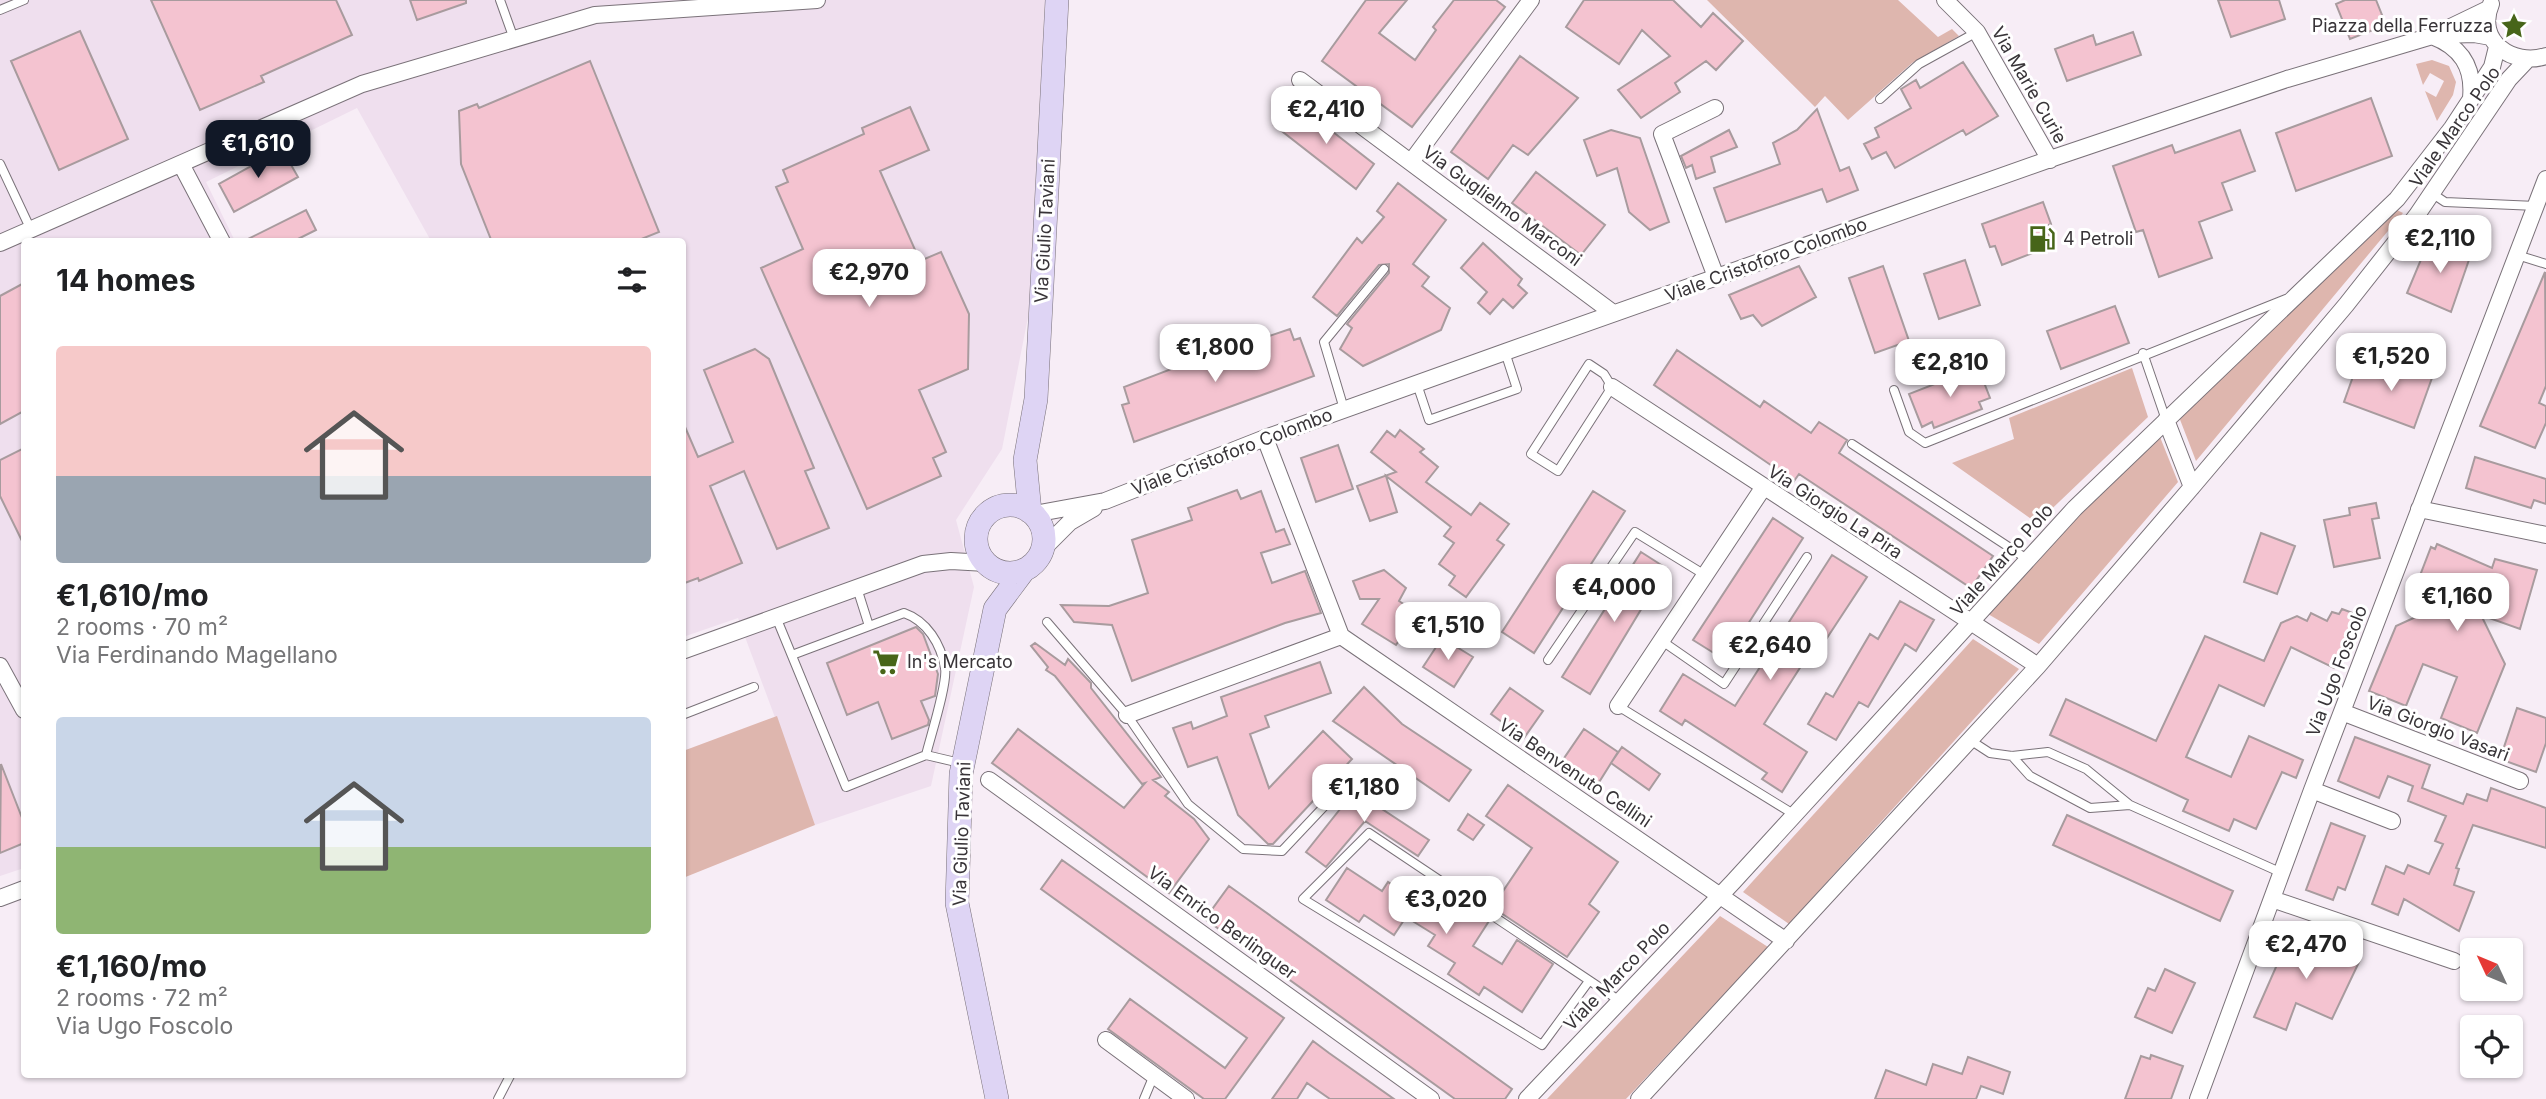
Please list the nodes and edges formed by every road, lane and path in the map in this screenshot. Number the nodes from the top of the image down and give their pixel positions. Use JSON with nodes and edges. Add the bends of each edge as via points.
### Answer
{"nodes":[{"id":1,"x":24,"y":0,"type":"edge"},
{"id":2,"x":500,"y":0,"type":"edge"},
{"id":3,"x":817,"y":0,"type":"edge"},
{"id":4,"x":1056,"y":0,"type":"edge"},
{"id":5,"x":1531,"y":0,"type":"edge"},
{"id":6,"x":1945,"y":0,"type":"edge"},
{"id":7,"x":2490,"y":5,"type":"edge"},
{"id":8,"x":624,"y":7,"type":"edge"},
{"id":9,"x":0,"y":10,"type":"edge"},
{"id":10,"x":1977,"y":32,"type":"junction"},
{"id":11,"x":2432,"y":36,"type":"junction"},
{"id":12,"x":514,"y":39,"type":"junction"},
{"id":13,"x":2494,"y":42,"type":"junction"},
{"id":14,"x":2545,"y":56,"type":"edge"},
{"id":15,"x":2527,"y":60,"type":"junction"},
{"id":16,"x":1300,"y":80,"type":"dead end"},
{"id":17,"x":1880,"y":99,"type":"dead end"},
{"id":18,"x":2470,"y":100,"type":"junction"},
{"id":19,"x":1715,"y":108,"type":"dead end"},
{"id":20,"x":2050,"y":160,"type":"junction"},
{"id":21,"x":1410,"y":162,"type":"junction"},
{"id":22,"x":0,"y":164,"type":"edge"},
{"id":23,"x":181,"y":164,"type":"junction"},
{"id":24,"x":2546,"y":179,"type":"edge"},
{"id":25,"x":2433,"y":194,"type":"junction"},
{"id":26,"x":2536,"y":206,"type":"junction"},
{"id":27,"x":31,"y":230,"type":"junction"},
{"id":28,"x":220,"y":238,"type":"edge"},
{"id":29,"x":0,"y":243,"type":"edge"},
{"id":30,"x":2517,"y":254,"type":"junction"},
{"id":31,"x":2546,"y":264,"type":"edge"},
{"id":32,"x":1384,"y":269,"type":"dead end"},
{"id":33,"x":1716,"y":277,"type":"junction"},
{"id":34,"x":2292,"y":297,"type":"junction"},
{"id":35,"x":1613,"y":313,"type":"junction"},
{"id":36,"x":1504,"y":352,"type":"junction"},
{"id":37,"x":2143,"y":354,"type":"junction"},
{"id":38,"x":1417,"y":384,"type":"junction"},
{"id":39,"x":1612,"y":387,"type":"junction"},
{"id":40,"x":1894,"y":390,"type":"dead end"},
{"id":41,"x":1344,"y":409,"type":"junction"},
{"id":42,"x":2166,"y":420,"type":"junction"},
{"id":43,"x":1265,"y":438,"type":"junction"},
{"id":44,"x":1852,"y":444,"type":"dead end"},
{"id":45,"x":1025,"y":460,"type":"junction"},
{"id":46,"x":2192,"y":487,"type":"junction"},
{"id":47,"x":1763,"y":488,"type":"junction"},
{"id":48,"x":1105,"y":501,"type":"junction"},
{"id":49,"x":2419,"y":509,"type":"junction"},
{"id":50,"x":1032,"y":513,"type":"junction"},
{"id":51,"x":988,"y":514,"type":"junction"},
{"id":52,"x":2546,"y":536,"type":"edge"},
{"id":53,"x":1042,"y":550,"type":"junction"},
{"id":54,"x":1807,"y":557,"type":"dead end"},
{"id":55,"x":2027,"y":559,"type":"junction"},
{"id":56,"x":987,"y":565,"type":"junction"},
{"id":57,"x":1024,"y":570,"type":"junction"},
{"id":58,"x":1705,"y":575,"type":"junction"},
{"id":59,"x":857,"y":588,"type":"junction"},
{"id":60,"x":995,"y":609,"type":"junction"},
{"id":61,"x":776,"y":617,"type":"junction"},
{"id":62,"x":1047,"y":622,"type":"dead end"},
{"id":63,"x":1970,"y":623,"type":"junction"},
{"id":64,"x":869,"y":626,"type":"junction"},
{"id":65,"x":1341,"y":636,"type":"junction"},
{"id":66,"x":1662,"y":641,"type":"junction"},
{"id":67,"x":686,"y":650,"type":"edge"},
{"id":68,"x":792,"y":654,"type":"junction"},
{"id":69,"x":1548,"y":660,"type":"dead end"},
{"id":70,"x":0,"y":666,"type":"edge"},
{"id":71,"x":2038,"y":666,"type":"junction"},
{"id":72,"x":754,"y":687,"type":"dead end"},
{"id":73,"x":21,"y":704,"type":"edge"},
{"id":74,"x":1618,"y":706,"type":"joint"},
{"id":75,"x":686,"y":711,"type":"edge"},
{"id":76,"x":2342,"y":712,"type":"junction"},
{"id":77,"x":1127,"y":715,"type":"junction"},
{"id":78,"x":1970,"y":740,"type":"junction"},
{"id":79,"x":926,"y":755,"type":"junction"},
{"id":80,"x":2011,"y":755,"type":"junction"},
{"id":81,"x":963,"y":764,"type":"junction"},
{"id":82,"x":989,"y":780,"type":"dead end"},
{"id":83,"x":2520,"y":781,"type":"dead end"},
{"id":84,"x":2312,"y":790,"type":"junction"},
{"id":85,"x":1333,"y":797,"type":"dead end"},
{"id":86,"x":2130,"y":805,"type":"junction"},
{"id":87,"x":1795,"y":815,"type":"junction"},
{"id":88,"x":2392,"y":821,"type":"dead end"},
{"id":89,"x":2282,"y":873,"type":"junction"},
{"id":90,"x":21,"y":890,"type":"edge"},
{"id":91,"x":1720,"y":896,"type":"junction"},
{"id":92,"x":0,"y":898,"type":"edge"},
{"id":93,"x":2272,"y":899,"type":"junction"},
{"id":94,"x":1786,"y":941,"type":"junction"},
{"id":95,"x":2454,"y":961,"type":"dead end"},
{"id":96,"x":1589,"y":981,"type":"junction"},
{"id":97,"x":1620,"y":1001,"type":"junction"},
{"id":98,"x":1106,"y":1040,"type":"dead end"},
{"id":99,"x":1154,"y":1075,"type":"junction"},
{"id":100,"x":509,"y":1078,"type":"edge"},
{"id":101,"x":498,"y":1099,"type":"edge"},
{"id":102,"x":997,"y":1099,"type":"edge"},
{"id":103,"x":1144,"y":1099,"type":"edge"},
{"id":104,"x":1186,"y":1099,"type":"edge"},
{"id":105,"x":1431,"y":1099,"type":"edge"},
{"id":106,"x":1527,"y":1099,"type":"edge"},
{"id":107,"x":1639,"y":1099,"type":"edge"},
{"id":108,"x":2198,"y":1099,"type":"edge"}],
"edges":[{"from":1,"to":9,"type":"lane"},
{"from":2,"to":12,"type":"lane"},
{"from":3,"to":8,"type":"street"},
{"from":4,"to":45,"type":"main road","name":"Via Giulio Taviani","via":[[1036,399]]},
{"from":5,"to":21,"type":"street"},
{"from":6,"to":10,"type":"street","name":"Via Marie Curie"},
{"from":7,"to":11,"type":"street","name":"Viale Cristoforo Colombo"},
{"from":7,"to":13,"type":"street"},
{"from":8,"to":12,"type":"street"},
{"from":10,"to":17,"type":"lane","via":[[1919,64]]},
{"from":10,"to":20,"type":"street","name":"Via Marie Curie"},
{"from":11,"to":13,"type":"street","name":"Viale Cristoforo Colombo","via":[[2474,34]]},
{"from":11,"to":18,"type":"street","via":[[2461,54],[2469,68]]},
{"from":11,"to":20,"type":"street","name":"Viale Cristoforo Colombo","via":[[2287,79]]},
{"from":12,"to":23,"type":"street","via":[[362,84]]},
{"from":13,"to":15,"type":"street","via":[[2511,57]]},
{"from":13,"to":18,"type":"street","name":"Viale Marco Polo","via":[[2492,67]]},
{"from":14,"to":15,"type":"street"},
{"from":15,"to":25,"type":"street","name":"Viale Marco Polo","via":[[2509,79]]},
{"from":16,"to":21,"type":"street","name":"Via Guglielmo Marconi"},
{"from":18,"to":34,"type":"street","name":"Viale Marco Polo","via":[[2398,199]]},
{"from":19,"to":33,"type":"street","via":[[1662,134]]},
{"from":20,"to":33,"type":"street","name":"Viale Cristoforo Colombo"},
{"from":21,"to":35,"type":"street","name":"Via Guglielmo Marconi"},
{"from":22,"to":27,"type":"lane"},
{"from":23,"to":27,"type":"street"},
{"from":23,"to":28,"type":"street"},
{"from":24,"to":26,"type":"street","name":"Via Ugo Foscolo"},
{"from":25,"to":26,"type":"lane","via":[[2445,202]]},
{"from":25,"to":46,"type":"street","name":"Viale Marco Polo"},
{"from":26,"to":30,"type":"street","name":"Via Ugo Foscolo"},
{"from":27,"to":29,"type":"street"},
{"from":30,"to":31,"type":"lane"},
{"from":30,"to":49,"type":"street","name":"Via Ugo Foscolo"},
{"from":32,"to":41,"type":"lane","via":[[1324,342]]},
{"from":33,"to":35,"type":"street","name":"Viale Cristoforo Colombo"},
{"from":34,"to":37,"type":"lane"},
{"from":34,"to":42,"type":"street","name":"Viale Marco Polo"},
{"from":35,"to":36,"type":"street","name":"Viale Cristoforo Colombo"},
{"from":36,"to":38,"type":"street","name":"Viale Cristoforo Colombo"},
{"from":36,"to":38,"type":"lane","via":[[1517,389],[1429,420]]},
{"from":37,"to":40,"type":"lane","via":[[1925,443],[1909,432]]},
{"from":37,"to":42,"type":"lane"},
{"from":38,"to":41,"type":"street","name":"Viale Cristoforo Colombo"},
{"from":39,"to":39,"type":"lane","via":[[1604,373],[1589,364],[1531,454],[1558,471]]},
{"from":39,"to":47,"type":"street","name":"Via Giorgio La Pira"},
{"from":41,"to":43,"type":"street","name":"Viale Cristoforo Colombo"},
{"from":42,"to":46,"type":"street"},
{"from":42,"to":55,"type":"street","name":"Viale Marco Polo"},
{"from":43,"to":48,"type":"street","name":"Viale Cristoforo Colombo"},
{"from":43,"to":65,"type":"street"},
{"from":44,"to":55,"type":"lane"},
{"from":45,"to":50,"type":"main road","name":"Via Giulio Taviani"},
{"from":45,"to":51,"type":"main road","name":"Via Giulio Taviani"},
{"from":46,"to":71,"type":"street","name":"Viale Marco Polo"},
{"from":47,"to":58,"type":"street"},
{"from":47,"to":63,"type":"street","name":"Via Giorgio La Pira"},
{"from":48,"to":50,"type":"street","name":"Viale Cristoforo Colombo"},
{"from":48,"to":53,"type":"street","name":"Viale Cristoforo Colombo","via":[[1070,522]]},
{"from":49,"to":52,"type":"street"},
{"from":49,"to":76,"type":"street","name":"Via Ugo Foscolo"},
{"from":50,"to":51,"type":"main road","name":"Viale Cristoforo Colombo","via":[[1005,506]]},
{"from":50,"to":53,"type":"main road","via":[[1042,528]]},
{"from":51,"to":56,"type":"main road","via":[[976,536],[977,549]]},
{"from":53,"to":57,"type":"main road","name":"Viale Cristoforo Colombo"},
{"from":54,"to":66,"type":"lane","via":[[1724,684]]},
{"from":55,"to":63,"type":"street","name":"Viale Marco Polo"},
{"from":56,"to":57,"type":"main road","via":[[1008,573]]},
{"from":56,"to":59,"type":"street","via":[[923,564]]},
{"from":56,"to":60,"type":"main road","name":"Via Giulio Taviani"},
{"from":57,"to":60,"type":"main road","name":"Via Giulio Taviani"},
{"from":58,"to":66,"type":"street"},
{"from":58,"to":69,"type":"lane","via":[[1635,532]]},
{"from":59,"to":61,"type":"street"},
{"from":59,"to":64,"type":"lane"},
{"from":60,"to":81,"type":"main road","name":"Via Giulio Taviani"},
{"from":61,"to":67,"type":"street"},
{"from":61,"to":68,"type":"lane"},
{"from":62,"to":77,"type":"lane"},
{"from":63,"to":71,"type":"street","name":"Via Giorgio La Pira"},
{"from":63,"to":87,"type":"street","name":"Viale Marco Polo"},
{"from":64,"to":68,"type":"lane"},
{"from":64,"to":79,"type":"lane","via":[[904,613],[919,618],[934,638],[946,670]]},
{"from":65,"to":77,"type":"street"},
{"from":65,"to":91,"type":"street","name":"Via Benvenuto Cellini"},
{"from":66,"to":74,"type":"street"},
{"from":68,"to":79,"type":"lane","via":[[846,787]]},
{"from":70,"to":73,"type":"street"},
{"from":71,"to":78,"type":"street","name":"Viale Marco Polo"},
{"from":72,"to":75,"type":"lane"},
{"from":74,"to":87,"type":"lane"},
{"from":76,"to":83,"type":"street","name":"Via Giorgio Vasari"},
{"from":76,"to":84,"type":"street","name":"Via Ugo Foscolo"},
{"from":77,"to":85,"type":"lane","via":[[1188,804],[1243,849],[1282,851]]},
{"from":78,"to":80,"type":"lane","via":[[1990,753]]},
{"from":78,"to":94,"type":"street","name":"Viale Marco Polo"},
{"from":79,"to":81,"type":"lane"},
{"from":80,"to":86,"type":"lane","via":[[2048,752],[2085,769]]},
{"from":80,"to":86,"type":"lane","via":[[2030,776],[2090,808]]},
{"from":81,"to":102,"type":"main road","name":"Via Giulio Taviani","via":[[957,903]]},
{"from":82,"to":105,"type":"street","name":"Via Enrico Berlinguer"},
{"from":84,"to":88,"type":"street"},
{"from":84,"to":89,"type":"street","name":"Via Ugo Foscolo"},
{"from":86,"to":89,"type":"lane"},
{"from":87,"to":91,"type":"street","name":"Viale Marco Polo"},
{"from":89,"to":93,"type":"street","name":"Via Ugo Foscolo"},
{"from":90,"to":92,"type":"street"},
{"from":91,"to":94,"type":"street","name":"Via Benvenuto Cellini"},
{"from":91,"to":97,"type":"street","name":"Viale Marco Polo"},
{"from":93,"to":95,"type":"street"},
{"from":93,"to":108,"type":"street","name":"Via Ugo Foscolo"},
{"from":94,"to":107,"type":"street","name":"Viale Marco Polo"},
{"from":96,"to":96,"type":"lane","via":[[1369,833],[1303,899],[1542,1045]]},
{"from":96,"to":97,"type":"lane"},
{"from":97,"to":106,"type":"street","name":"Viale Marco Polo"},
{"from":98,"to":99,"type":"street"},
{"from":99,"to":103,"type":"lane"},
{"from":99,"to":104,"type":"street"},
{"from":100,"to":101,"type":"lane"}]}
